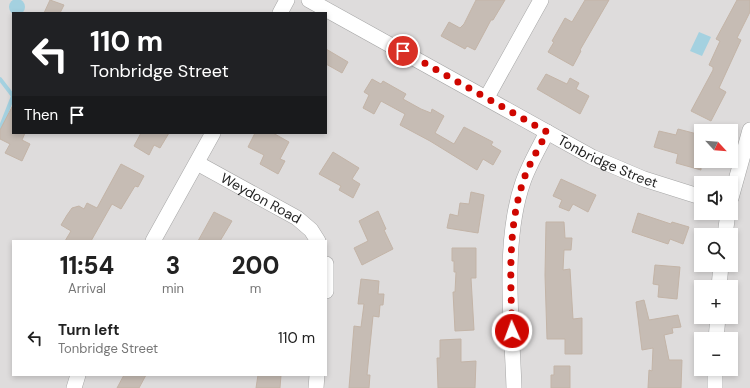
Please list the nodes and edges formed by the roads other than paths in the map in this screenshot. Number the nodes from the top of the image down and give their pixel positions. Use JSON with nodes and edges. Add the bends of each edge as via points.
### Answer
{"nodes":[{"id":1,"x":287,"y":0,"type":"edge"},
{"id":2,"x":310,"y":0,"type":"edge"},
{"id":3,"x":541,"y":0,"type":"edge"},
{"id":4,"x":281,"y":12,"type":"edge"},
{"id":5,"x":487,"y":97,"type":"junction"},
{"id":6,"x":750,"y":130,"type":"edge"},
{"id":7,"x":547,"y":132,"type":"junction"},
{"id":8,"x":212,"y":134,"type":"edge"},
{"id":9,"x":197,"y":163,"type":"junction"},
{"id":10,"x":737,"y":176,"type":"edge"},
{"id":11,"x":694,"y":195,"type":"edge"},
{"id":12,"x":154,"y":240,"type":"edge"},
{"id":13,"x":317,"y":240,"type":"edge"},
{"id":14,"x":78,"y":376,"type":"edge"},
{"id":15,"x":317,"y":376,"type":"edge"},
{"id":16,"x":715,"y":376,"type":"edge"},
{"id":17,"x":74,"y":388,"type":"edge"},
{"id":18,"x":316,"y":388,"type":"edge"},
{"id":19,"x":514,"y":388,"type":"edge"},
{"id":20,"x":715,"y":388,"type":"edge"}],
"edges":[{"from":1,"to":4,"type":"street"},
{"from":2,"to":5,"type":"street","name":"Tonbridge Street"},
{"from":3,"to":5,"type":"street"},
{"from":5,"to":7,"type":"street","name":"Tonbridge Street"},
{"from":6,"to":10,"type":"street"},
{"from":7,"to":11,"type":"street","name":"Tonbridge Street","via":[[592,157],[644,179]]},
{"from":7,"to":19,"type":"street","via":[[523,181],[513,222],[510,274]]},
{"from":8,"to":9,"type":"street"},
{"from":9,"to":12,"type":"street"},
{"from":9,"to":13,"type":"street","name":"Weydon Road","via":[[296,218],[311,230]]},
{"from":14,"to":17,"type":"street"},
{"from":15,"to":18,"type":"street"},
{"from":16,"to":20,"type":"street"}]}
